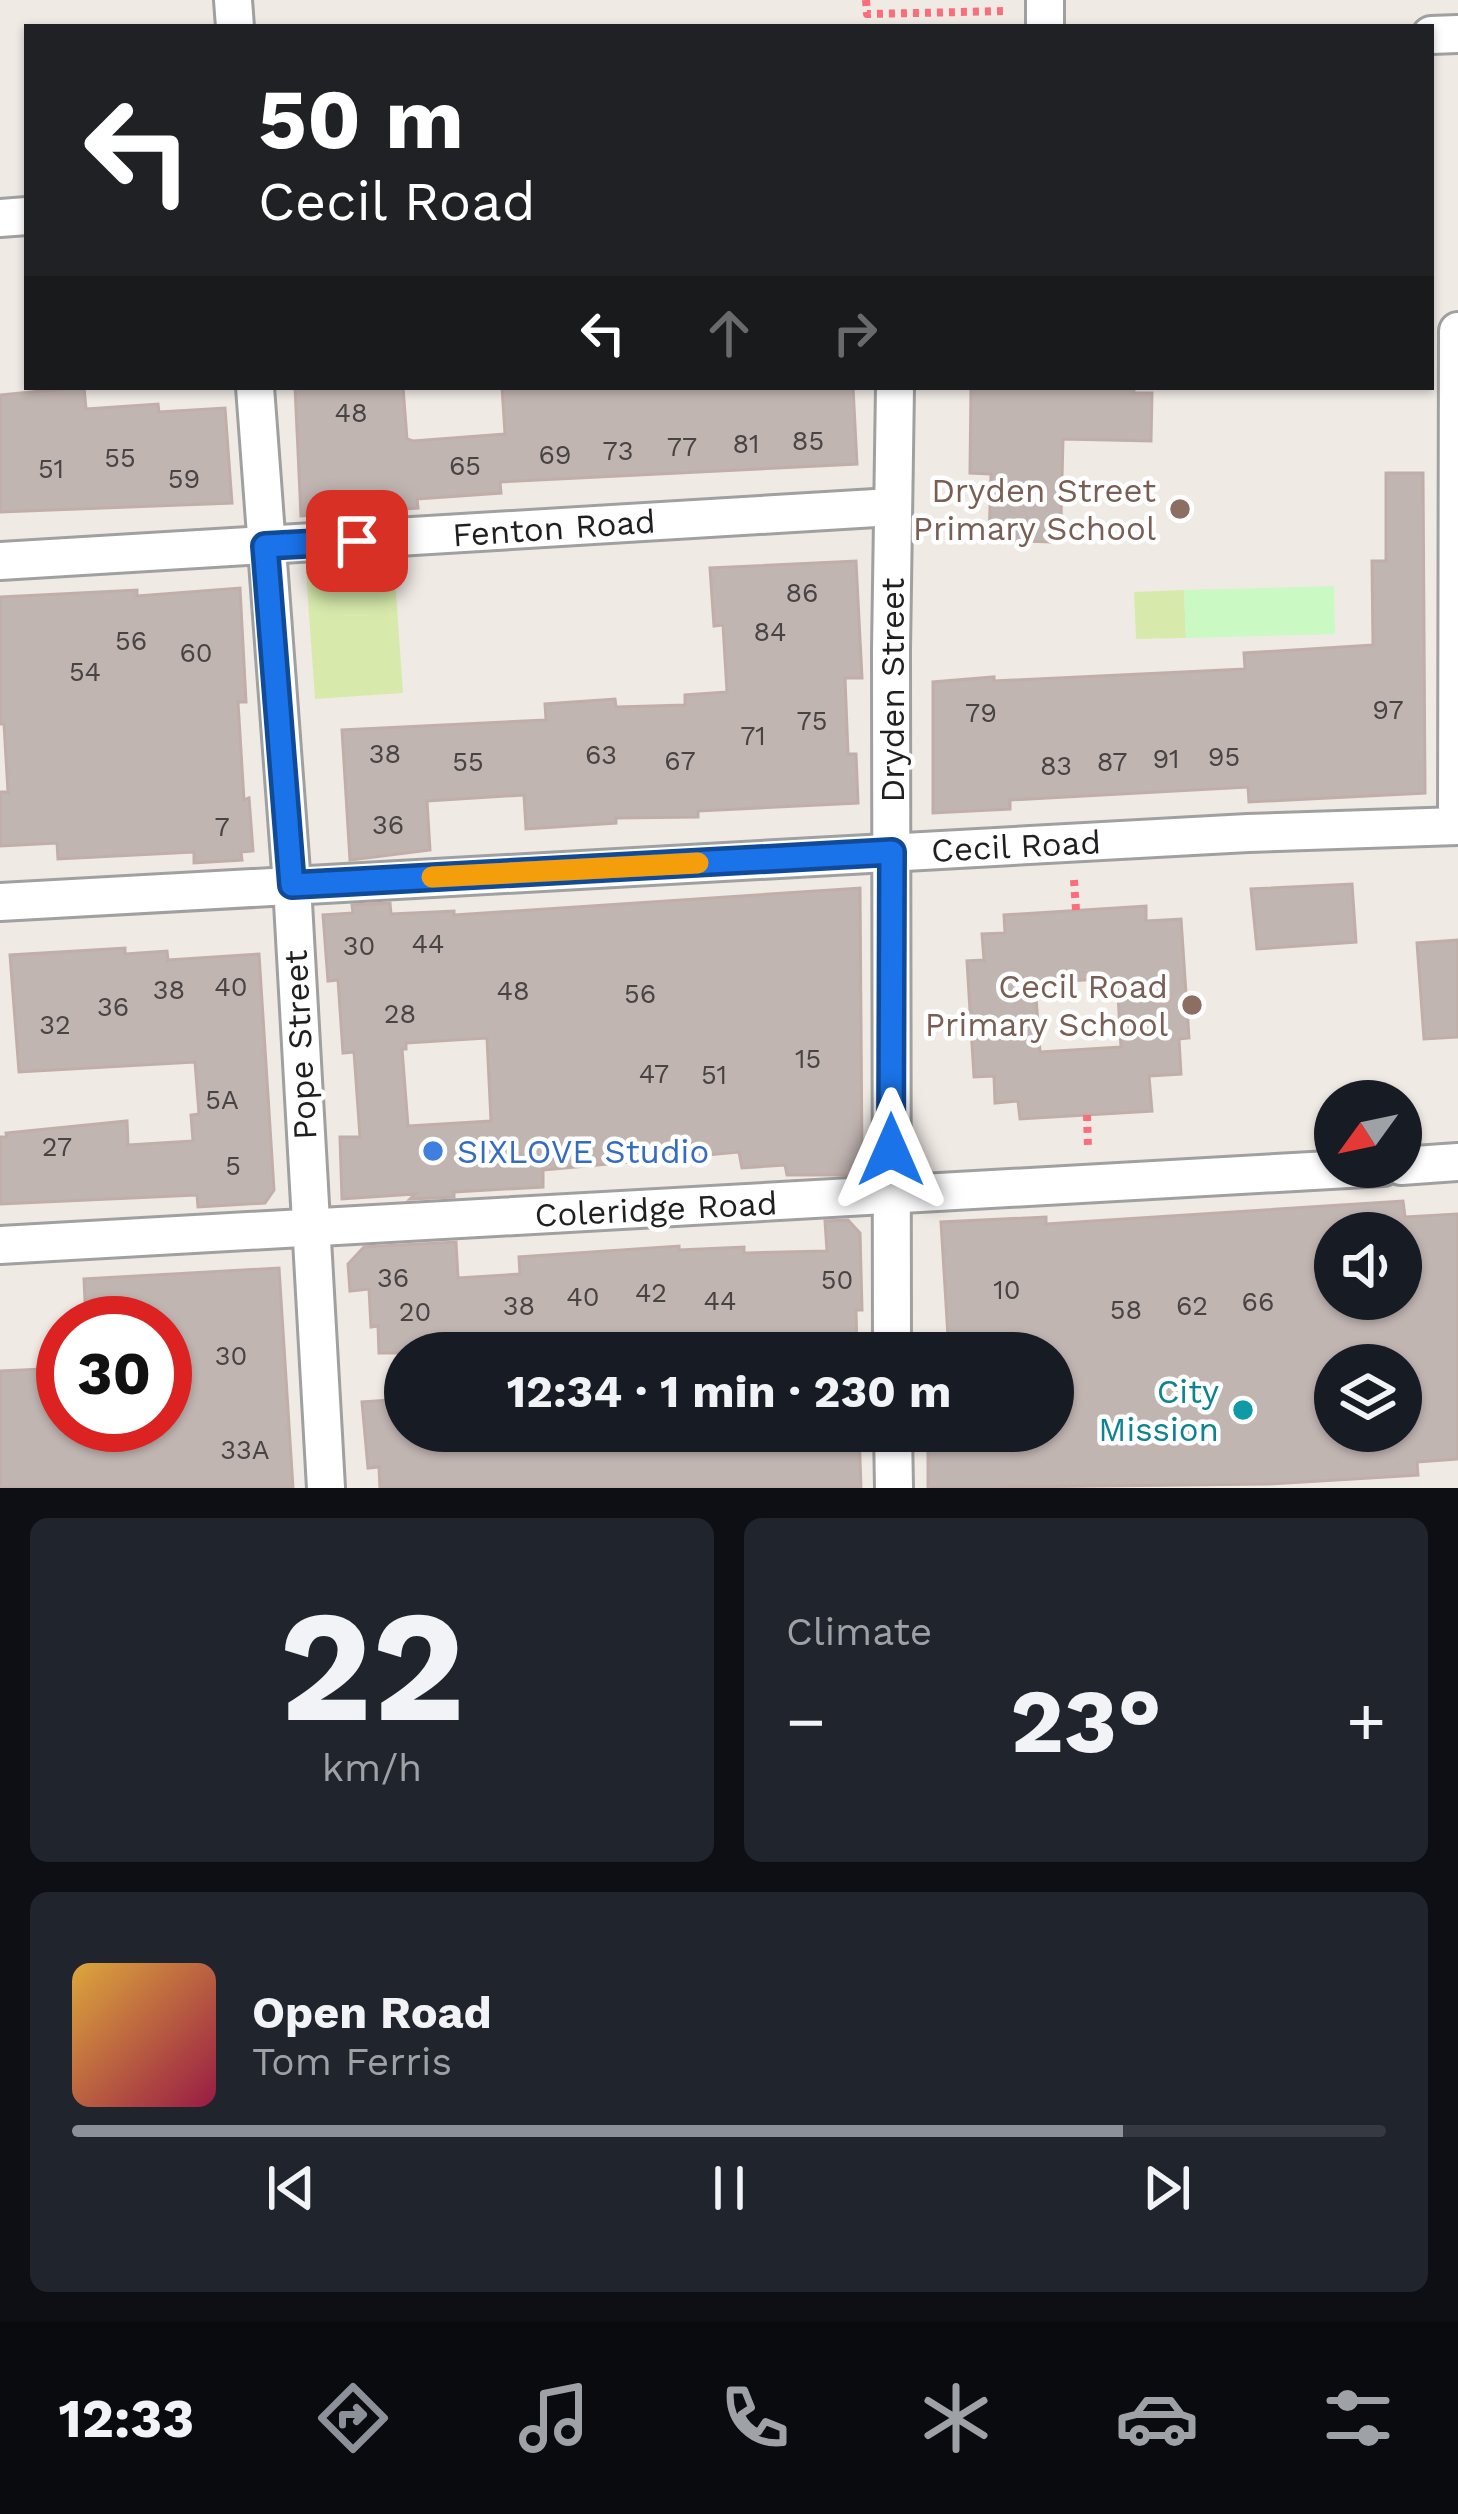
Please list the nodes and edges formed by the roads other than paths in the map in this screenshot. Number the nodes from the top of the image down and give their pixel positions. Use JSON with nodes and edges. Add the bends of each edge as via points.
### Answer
{"nodes":[{"id":1,"x":1458,"y":331,"type":"edge"},
{"id":2,"x":255,"y":390,"type":"edge"},
{"id":3,"x":895,"y":390,"type":"edge"},
{"id":4,"x":892,"y":507,"type":"junction"},
{"id":5,"x":265,"y":546,"type":"junction"},
{"id":6,"x":0,"y":562,"type":"edge"},
{"id":7,"x":1458,"y":826,"type":"edge"},
{"id":8,"x":892,"y":852,"type":"junction"},
{"id":9,"x":292,"y":885,"type":"junction"},
{"id":10,"x":0,"y":902,"type":"edge"},
{"id":11,"x":1458,"y":1162,"type":"edge"},
{"id":12,"x":1422,"y":1165,"type":"edge"},
{"id":13,"x":1314,"y":1171,"type":"edge"},
{"id":14,"x":891,"y":1197,"type":"junction"},
{"id":15,"x":310,"y":1226,"type":"junction"},
{"id":16,"x":0,"y":1245,"type":"edge"},
{"id":17,"x":892,"y":1332,"type":"edge"},
{"id":18,"x":893,"y":1452,"type":"edge"},
{"id":19,"x":326,"y":1488,"type":"edge"},
{"id":20,"x":894,"y":1488,"type":"edge"}],
"edges":[{"from":1,"to":7,"type":"street"},
{"from":2,"to":5,"type":"street","name":"Pope Street"},
{"from":3,"to":4,"type":"street","name":"Dryden Street"},
{"from":4,"to":5,"type":"street","name":"Fenton Road"},
{"from":4,"to":8,"type":"street","name":"Dryden Street"},
{"from":5,"to":6,"type":"street","name":"Fenton Road"},
{"from":5,"to":9,"type":"street","name":"Pope Street"},
{"from":7,"to":8,"type":"street","name":"Cecil Road"},
{"from":8,"to":9,"type":"street","name":"Cecil Road"},
{"from":8,"to":14,"type":"street","name":"Dryden Street"},
{"from":9,"to":10,"type":"street","name":"Cecil Road"},
{"from":9,"to":15,"type":"street","name":"Pope Street"},
{"from":11,"to":12,"type":"street"},
{"from":13,"to":14,"type":"street","name":"Coleridge Road"},
{"from":14,"to":15,"type":"street","name":"Coleridge Road"},
{"from":14,"to":17,"type":"street","name":"Dryden Street"},
{"from":15,"to":16,"type":"street","name":"Coleridge Road"},
{"from":15,"to":19,"type":"street","name":"Pope Street"},
{"from":18,"to":20,"type":"street"}]}
